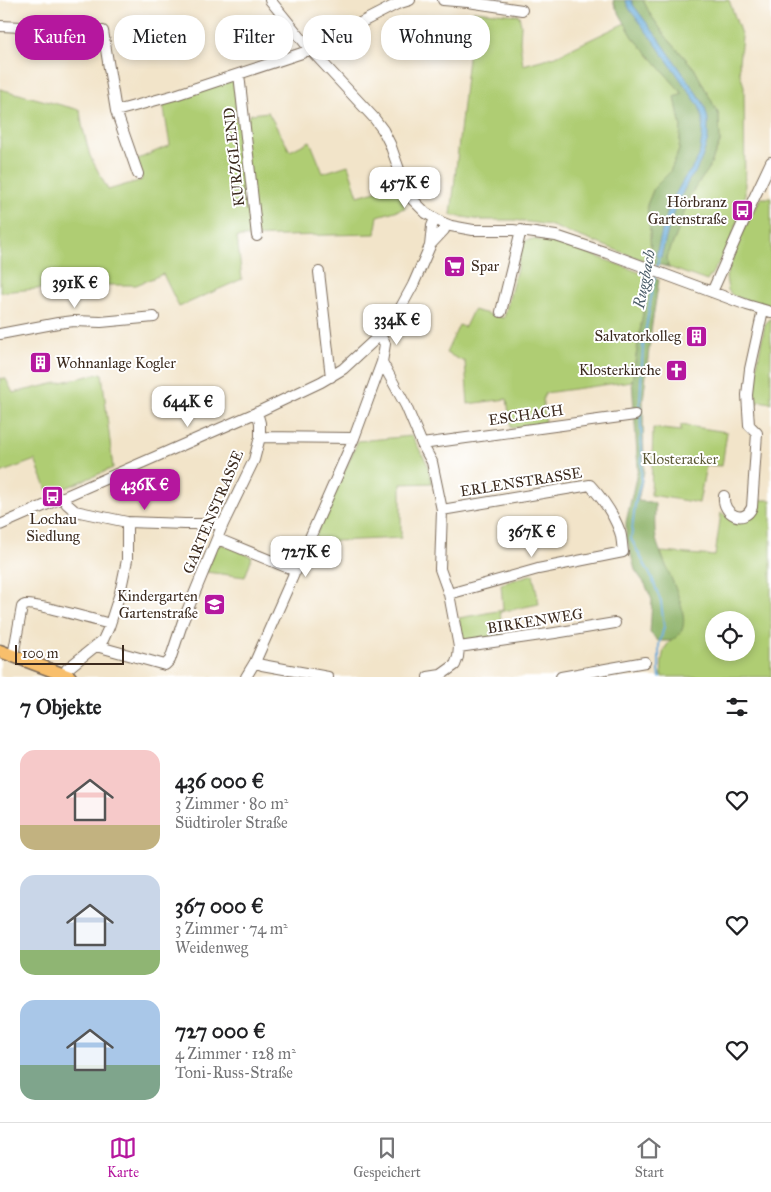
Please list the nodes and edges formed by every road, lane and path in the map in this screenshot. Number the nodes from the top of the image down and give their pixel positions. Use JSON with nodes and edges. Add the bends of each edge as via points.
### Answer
{"nodes":[{"id":1,"x":270,"y":0,"type":"edge"},
{"id":2,"x":410,"y":0,"type":"edge"},
{"id":3,"x":443,"y":0,"type":"edge"},
{"id":4,"x":469,"y":1,"type":"edge"},
{"id":5,"x":522,"y":10,"type":"dead end"},
{"id":6,"x":371,"y":17,"type":"edge"},
{"id":7,"x":0,"y":26,"type":"edge"},
{"id":8,"x":15,"y":27,"type":"edge"},
{"id":9,"x":104,"y":37,"type":"edge"},
{"id":10,"x":303,"y":40,"type":"edge"},
{"id":11,"x":303,"y":52,"type":"edge"},
{"id":12,"x":321,"y":60,"type":"edge"},
{"id":13,"x":239,"y":74,"type":"junction"},
{"id":14,"x":116,"y":111,"type":"junction"},
{"id":15,"x":771,"y":162,"type":"edge"},
{"id":16,"x":138,"y":174,"type":"dead end"},
{"id":17,"x":435,"y":219,"type":"junction"},
{"id":18,"x":446,"y":224,"type":"junction"},
{"id":19,"x":521,"y":230,"type":"junction"},
{"id":20,"x":257,"y":236,"type":"dead end"},
{"id":21,"x":430,"y":246,"type":"junction"},
{"id":22,"x":319,"y":272,"type":"dead end"},
{"id":23,"x":712,"y":292,"type":"junction"},
{"id":24,"x":767,"y":311,"type":"edge"},
{"id":25,"x":501,"y":312,"type":"dead end"},
{"id":26,"x":154,"y":317,"type":"dead end"},
{"id":27,"x":0,"y":334,"type":"edge"},
{"id":28,"x":380,"y":335,"type":"junction"},
{"id":29,"x":382,"y":362,"type":"junction"},
{"id":30,"x":332,"y":377,"type":"junction"},
{"id":31,"x":257,"y":412,"type":"junction"},
{"id":32,"x":635,"y":415,"type":"dead end"},
{"id":33,"x":260,"y":436,"type":"junction"},
{"id":34,"x":354,"y":438,"type":"junction"},
{"id":35,"x":422,"y":444,"type":"junction"},
{"id":36,"x":724,"y":496,"type":"dead end"},
{"id":37,"x":62,"y":497,"type":"junction"},
{"id":38,"x":442,"y":510,"type":"junction"},
{"id":39,"x":127,"y":522,"type":"junction"},
{"id":40,"x":223,"y":524,"type":"junction"},
{"id":41,"x":0,"y":525,"type":"edge"},
{"id":42,"x":218,"y":539,"type":"junction"},
{"id":43,"x":296,"y":571,"type":"junction"},
{"id":44,"x":449,"y":594,"type":"junction"},
{"id":45,"x":615,"y":623,"type":"dead end"},
{"id":46,"x":110,"y":624,"type":"junction"},
{"id":47,"x":96,"y":646,"type":"junction"},
{"id":48,"x":459,"y":647,"type":"junction"},
{"id":49,"x":0,"y":651,"type":"edge"},
{"id":50,"x":13,"y":656,"type":"junction"},
{"id":51,"x":255,"y":662,"type":"junction"},
{"id":52,"x":644,"y":662,"type":"dead end"},
{"id":53,"x":67,"y":676,"type":"edge"},
{"id":54,"x":246,"y":677,"type":"edge"},
{"id":55,"x":328,"y":677,"type":"edge"},
{"id":56,"x":428,"y":677,"type":"edge"},
{"id":57,"x":561,"y":677,"type":"edge"}],
"edges":[{"from":1,"to":10,"type":"street"},
{"from":2,"to":6,"type":"street"},
{"from":3,"to":4,"type":"street"},
{"from":4,"to":5,"type":"street"},
{"from":7,"to":8,"type":"street"},
{"from":9,"to":14,"type":"street"},
{"from":11,"to":13,"type":"street"},
{"from":12,"to":17,"type":"street","via":[[383,130],[407,190],[419,207]]},
{"from":13,"to":14,"type":"street"},
{"from":13,"to":20,"type":"street","name":"KURZGLEND"},
{"from":14,"to":16,"type":"street"},
{"from":15,"to":23,"type":"street"},
{"from":17,"to":18,"type":"street"},
{"from":17,"to":21,"type":"street"},
{"from":18,"to":19,"type":"street","via":[[473,230]]},
{"from":18,"to":21,"type":"street"},
{"from":19,"to":23,"type":"street","via":[[556,236]]},
{"from":19,"to":25,"type":"street"},
{"from":21,"to":28,"type":"street","via":[[401,307]]},
{"from":22,"to":30,"type":"street"},
{"from":23,"to":24,"type":"street"},
{"from":24,"to":36,"type":"street","via":[[751,365],[747,395],[750,425],[757,433],[752,507],[744,515],[732,515],[728,512]]},
{"from":26,"to":27,"type":"street","via":[[74,321]]},
{"from":28,"to":29,"type":"street","via":[[385,344]]},
{"from":28,"to":30,"type":"street"},
{"from":29,"to":34,"type":"street"},
{"from":29,"to":35,"type":"street"},
{"from":30,"to":31,"type":"street"},
{"from":31,"to":33,"type":"street","name":"GARTENSTRASSE"},
{"from":31,"to":37,"type":"street"},
{"from":32,"to":35,"type":"street","name":"ESCHACH"},
{"from":33,"to":34,"type":"street"},
{"from":33,"to":40,"type":"street","name":"GARTENSTRASSE","via":[[254,460]]},
{"from":34,"to":43,"type":"street"},
{"from":35,"to":38,"type":"street","via":[[432,462]]},
{"from":37,"to":39,"type":"street","via":[[75,511]]},
{"from":37,"to":41,"type":"street"},
{"from":38,"to":44,"type":"street","via":[[440,569]]},
{"from":38,"to":44,"type":"street","name":"ERLENSTRASSE","via":[[590,485],[616,523],[623,552],[538,569]]},
{"from":39,"to":40,"type":"street"},
{"from":39,"to":46,"type":"street","via":[[127,560]]},
{"from":40,"to":42,"type":"street","name":"GARTENSTRASSE"},
{"from":42,"to":43,"type":"street"},
{"from":42,"to":47,"type":"street","name":"GARTENSTRASSE","via":[[170,660],[165,665]]},
{"from":43,"to":51,"type":"street"},
{"from":44,"to":48,"type":"street"},
{"from":45,"to":48,"type":"street","name":"BIRKENWEG"},
{"from":46,"to":47,"type":"street","via":[[103,640]]},
{"from":46,"to":50,"type":"street","via":[[27,604],[22,607]]},
{"from":47,"to":53,"type":"street","via":[[67,669]]},
{"from":48,"to":56,"type":"street","via":[[455,665],[440,675]]},
{"from":49,"to":50,"type":"main road"},
{"from":50,"to":53,"type":"main road"},
{"from":51,"to":54,"type":"street"},
{"from":51,"to":55,"type":"street"},
{"from":52,"to":57,"type":"street"}]}
